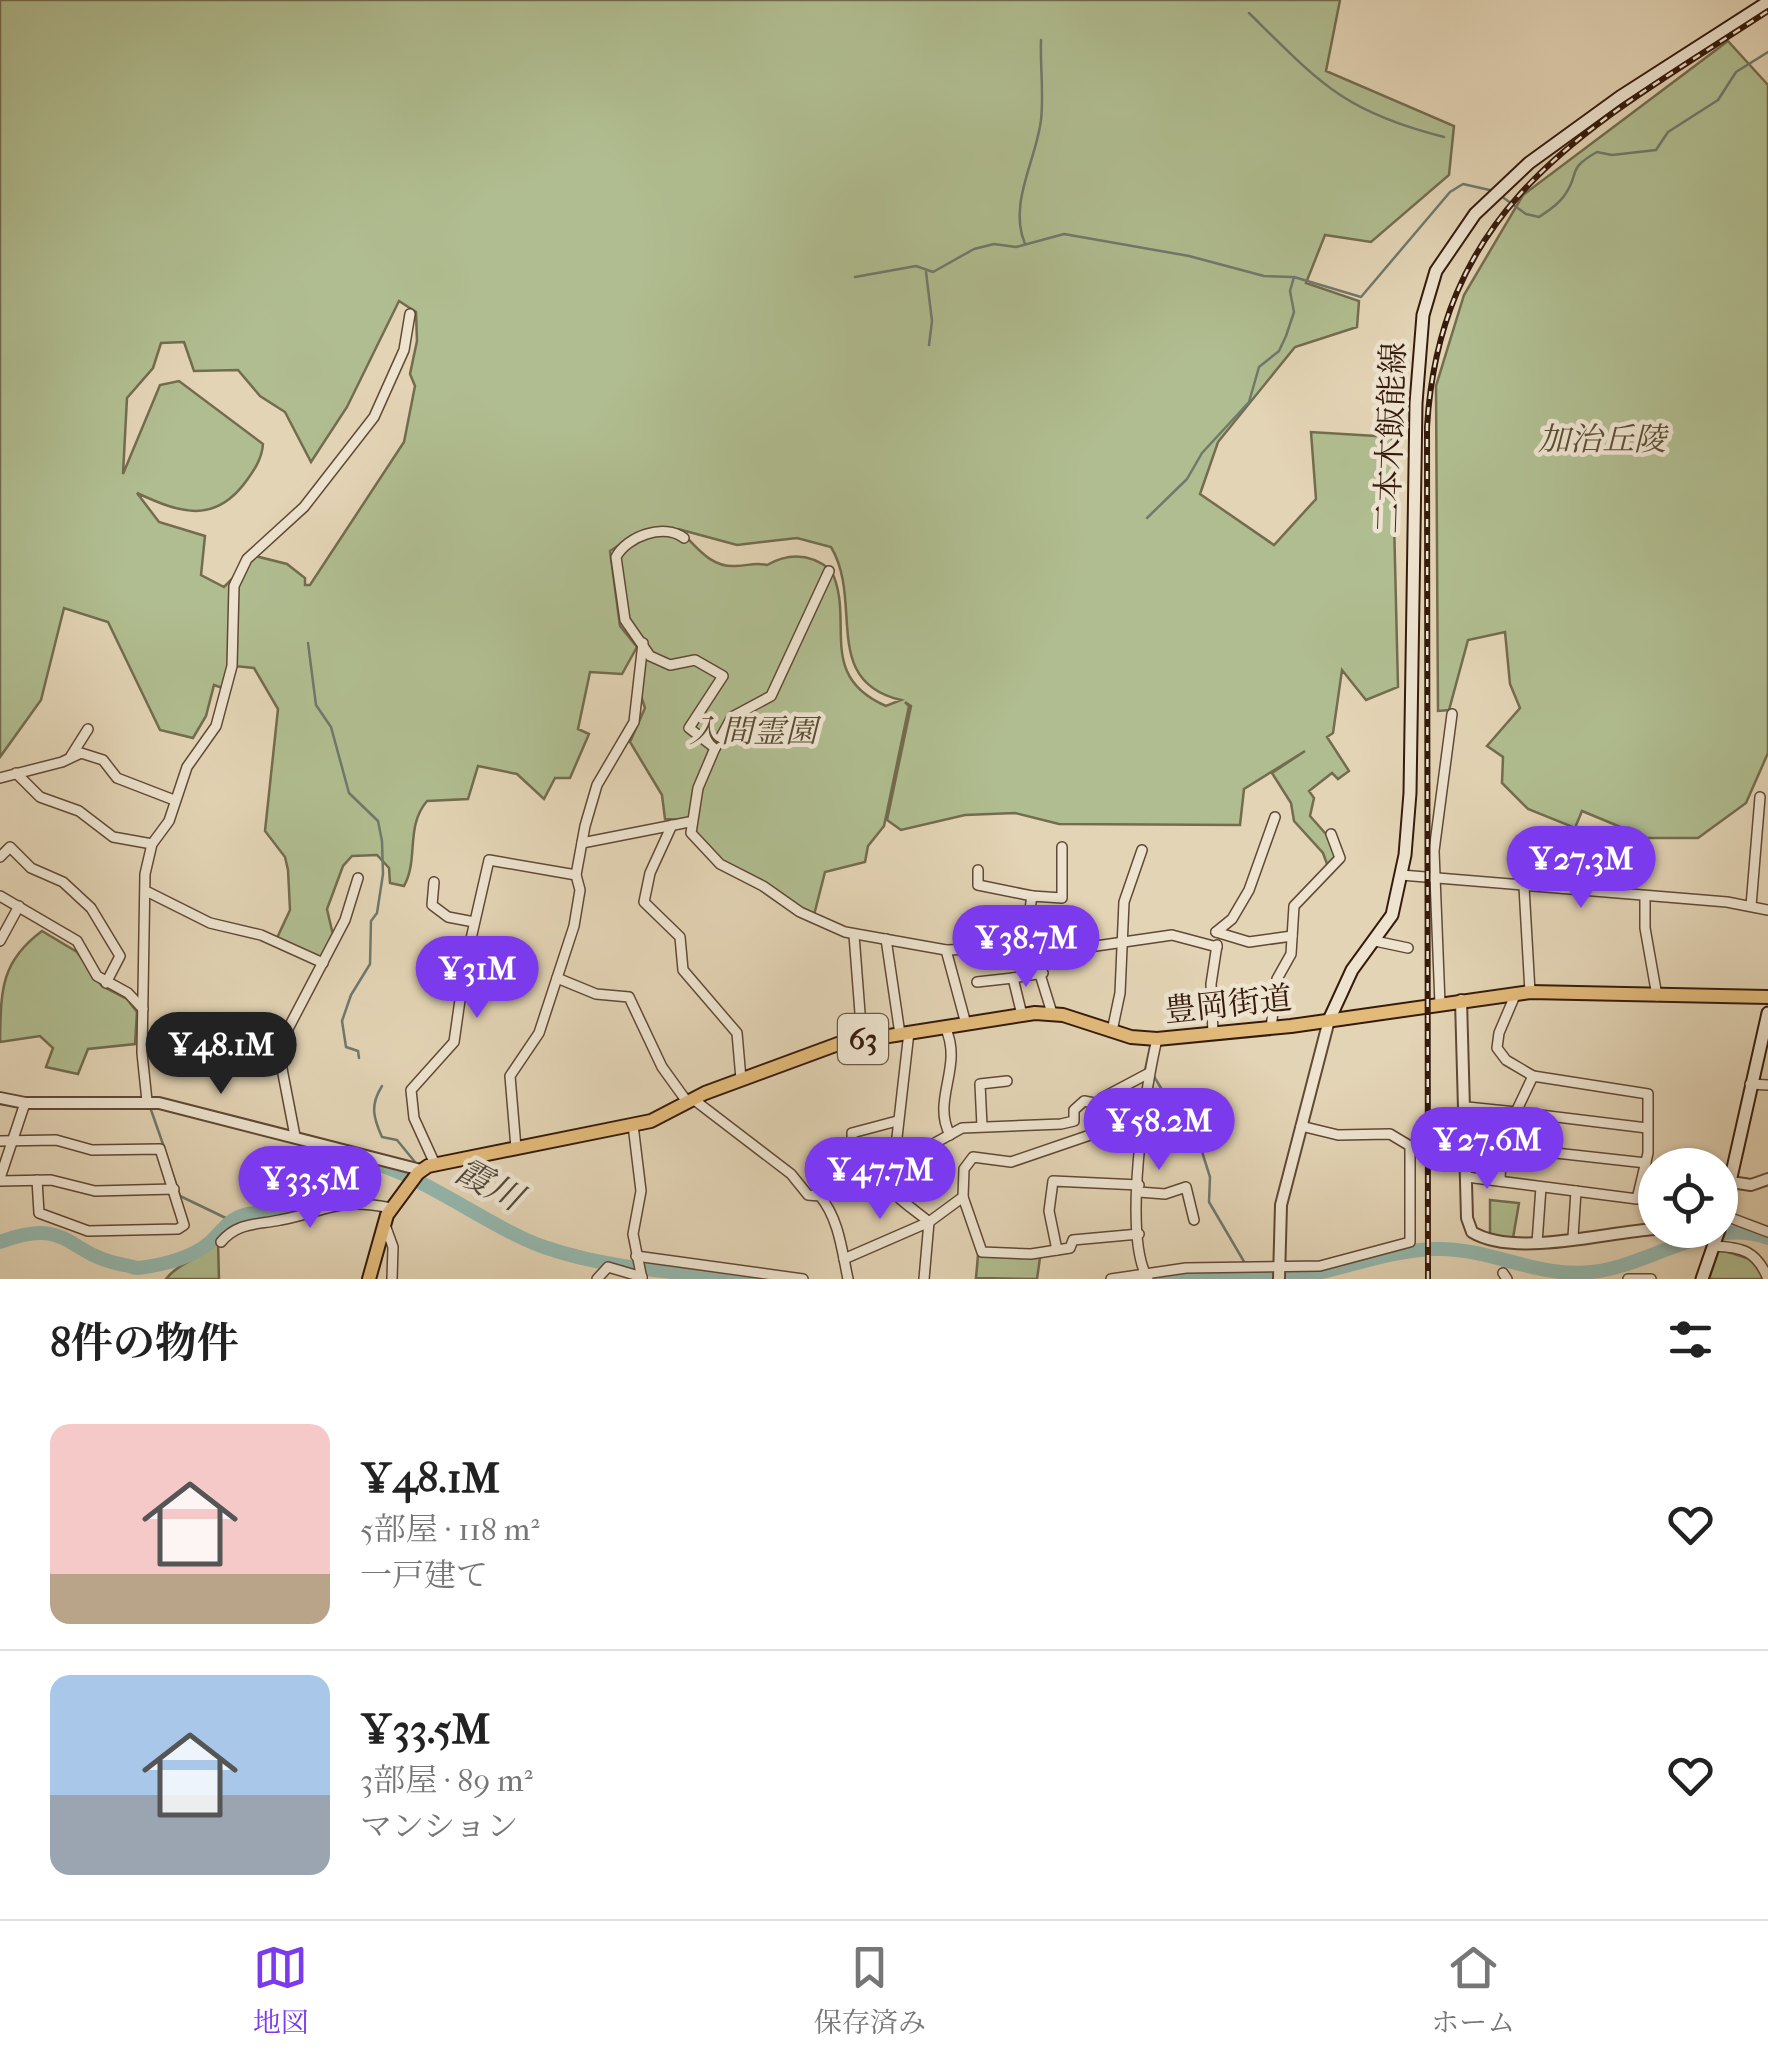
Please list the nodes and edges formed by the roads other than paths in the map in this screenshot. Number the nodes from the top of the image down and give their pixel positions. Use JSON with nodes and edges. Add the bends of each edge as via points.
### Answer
{"nodes":[{"id":1,"x":1768,"y":2,"type":"edge"},
{"id":2,"x":410,"y":314,"type":"dead end"},
{"id":3,"x":684,"y":538,"type":"dead end"},
{"id":4,"x":829,"y":571,"type":"dead end"},
{"id":5,"x":642,"y":642,"type":"junction"},
{"id":6,"x":1452,"y":714,"type":"dead end"},
{"id":7,"x":88,"y":728,"type":"dead end"},
{"id":8,"x":715,"y":748,"type":"junction"},
{"id":9,"x":70,"y":758,"type":"junction"},
{"id":10,"x":16,"y":773,"type":"junction"},
{"id":11,"x":0,"y":778,"type":"edge"},
{"id":12,"x":1760,"y":797,"type":"dead end"},
{"id":13,"x":174,"y":800,"type":"junction"},
{"id":14,"x":1275,"y":818,"type":"dead end"},
{"id":15,"x":690,"y":822,"type":"junction"},
{"id":16,"x":672,"y":826,"type":"junction"},
{"id":17,"x":1331,"y":834,"type":"dead end"},
{"id":18,"x":582,"y":843,"type":"junction"},
{"id":19,"x":152,"y":844,"type":"junction"},
{"id":20,"x":1062,"y":847,"type":"dead end"},
{"id":21,"x":1142,"y":850,"type":"dead end"},
{"id":22,"x":0,"y":857,"type":"edge"},
{"id":23,"x":978,"y":870,"type":"dead end"},
{"id":24,"x":576,"y":875,"type":"junction"},
{"id":25,"x":1402,"y":875,"type":"junction"},
{"id":26,"x":358,"y":878,"type":"dead end"},
{"id":27,"x":1434,"y":880,"type":"junction"},
{"id":28,"x":434,"y":882,"type":"dead end"},
{"id":29,"x":1524,"y":887,"type":"junction"},
{"id":30,"x":148,"y":892,"type":"junction"},
{"id":31,"x":0,"y":896,"type":"edge"},
{"id":32,"x":1032,"y":896,"type":"junction"},
{"id":33,"x":1645,"y":896,"type":"junction"},
{"id":34,"x":20,"y":906,"type":"junction"},
{"id":35,"x":1751,"y":906,"type":"junction"},
{"id":36,"x":1768,"y":910,"type":"edge"},
{"id":37,"x":474,"y":922,"type":"junction"},
{"id":38,"x":1216,"y":932,"type":"junction"},
{"id":39,"x":854,"y":935,"type":"junction"},
{"id":40,"x":1292,"y":936,"type":"junction"},
{"id":41,"x":886,"y":939,"type":"junction"},
{"id":42,"x":1025,"y":940,"type":"junction"},
{"id":43,"x":0,"y":941,"type":"edge"},
{"id":44,"x":1376,"y":941,"type":"junction"},
{"id":45,"x":1124,"y":942,"type":"junction"},
{"id":46,"x":1217,"y":947,"type":"junction"},
{"id":47,"x":1408,"y":948,"type":"dead end"},
{"id":48,"x":946,"y":950,"type":"junction"},
{"id":49,"x":1034,"y":955,"type":"junction"},
{"id":50,"x":324,"y":964,"type":"junction"},
{"id":51,"x":1043,"y":973,"type":"junction"},
{"id":52,"x":557,"y":978,"type":"junction"},
{"id":53,"x":1013,"y":978,"type":"junction"},
{"id":54,"x":977,"y":982,"type":"dead end"},
{"id":55,"x":106,"y":983,"type":"junction"},
{"id":56,"x":1523,"y":992,"type":"junction"},
{"id":57,"x":1657,"y":996,"type":"junction"},
{"id":58,"x":1768,"y":996,"type":"edge"},
{"id":59,"x":1461,"y":1000,"type":"junction"},
{"id":60,"x":1440,"y":1004,"type":"junction"},
{"id":61,"x":143,"y":1009,"type":"junction"},
{"id":62,"x":1052,"y":1013,"type":"junction"},
{"id":63,"x":1768,"y":1013,"type":"edge"},
{"id":64,"x":1022,"y":1015,"type":"junction"},
{"id":65,"x":1328,"y":1020,"type":"junction"},
{"id":66,"x":966,"y":1024,"type":"junction"},
{"id":67,"x":944,"y":1027,"type":"junction"},
{"id":68,"x":1271,"y":1028,"type":"junction"},
{"id":69,"x":1112,"y":1032,"type":"junction"},
{"id":70,"x":904,"y":1033,"type":"junction"},
{"id":71,"x":1213,"y":1034,"type":"junction"},
{"id":72,"x":862,"y":1039,"type":"junction"},
{"id":73,"x":1157,"y":1039,"type":"junction"},
{"id":74,"x":1149,"y":1073,"type":"junction"},
{"id":75,"x":1533,"y":1076,"type":"junction"},
{"id":76,"x":741,"y":1079,"type":"junction"},
{"id":77,"x":1007,"y":1080,"type":"dead end"},
{"id":78,"x":1750,"y":1084,"type":"junction"},
{"id":79,"x":1768,"y":1085,"type":"edge"},
{"id":80,"x":0,"y":1098,"type":"edge"},
{"id":81,"x":146,"y":1101,"type":"junction"},
{"id":82,"x":691,"y":1101,"type":"junction"},
{"id":83,"x":25,"y":1103,"type":"junction"},
{"id":84,"x":1099,"y":1104,"type":"junction"},
{"id":85,"x":1466,"y":1108,"type":"junction"},
{"id":86,"x":1502,"y":1111,"type":"junction"},
{"id":87,"x":1516,"y":1112,"type":"junction"},
{"id":88,"x":897,"y":1122,"type":"junction"},
{"id":89,"x":633,"y":1125,"type":"junction"},
{"id":90,"x":982,"y":1126,"type":"junction"},
{"id":91,"x":1301,"y":1126,"type":"junction"},
{"id":92,"x":1648,"y":1128,"type":"junction"},
{"id":93,"x":950,"y":1135,"type":"junction"},
{"id":94,"x":295,"y":1136,"type":"junction"},
{"id":95,"x":0,"y":1141,"type":"edge"},
{"id":96,"x":12,"y":1141,"type":"junction"},
{"id":97,"x":1501,"y":1147,"type":"junction"},
{"id":98,"x":516,"y":1148,"type":"junction"},
{"id":99,"x":1647,"y":1148,"type":"edge"},
{"id":100,"x":1738,"y":1149,"type":"edge"},
{"id":101,"x":1638,"y":1162,"type":"edge"},
{"id":102,"x":436,"y":1164,"type":"junction"},
{"id":103,"x":881,"y":1167,"type":"junction"},
{"id":104,"x":416,"y":1176,"type":"junction"},
{"id":105,"x":1467,"y":1178,"type":"junction"},
{"id":106,"x":1768,"y":1179,"type":"edge"},
{"id":107,"x":0,"y":1180,"type":"edge"},
{"id":108,"x":37,"y":1180,"type":"junction"},
{"id":109,"x":1500,"y":1181,"type":"junction"},
{"id":110,"x":1738,"y":1183,"type":"edge"},
{"id":111,"x":1541,"y":1187,"type":"junction"},
{"id":112,"x":889,"y":1188,"type":"junction"},
{"id":113,"x":174,"y":1189,"type":"junction"},
{"id":114,"x":1139,"y":1189,"type":"junction"},
{"id":115,"x":1576,"y":1192,"type":"junction"},
{"id":116,"x":1638,"y":1195,"type":"edge"},
{"id":117,"x":963,"y":1197,"type":"junction"},
{"id":118,"x":392,"y":1208,"type":"junction"},
{"id":119,"x":1194,"y":1220,"type":"dead end"},
{"id":120,"x":384,"y":1222,"type":"junction"},
{"id":121,"x":929,"y":1222,"type":"junction"},
{"id":122,"x":1638,"y":1230,"type":"edge"},
{"id":123,"x":1738,"y":1230,"type":"edge"},
{"id":124,"x":1768,"y":1232,"type":"edge"},
{"id":125,"x":1139,"y":1234,"type":"junction"},
{"id":126,"x":1573,"y":1237,"type":"junction"},
{"id":127,"x":221,"y":1242,"type":"dead end"},
{"id":128,"x":1536,"y":1243,"type":"junction"},
{"id":129,"x":1738,"y":1243,"type":"edge"},
{"id":130,"x":1712,"y":1248,"type":"edge"},
{"id":131,"x":1057,"y":1250,"type":"junction"},
{"id":132,"x":637,"y":1259,"type":"junction"},
{"id":133,"x":844,"y":1259,"type":"junction"},
{"id":134,"x":1279,"y":1274,"type":"edge"},
{"id":135,"x":641,"y":1276,"type":"edge"},
{"id":136,"x":1146,"y":1276,"type":"edge"},
{"id":137,"x":370,"y":1279,"type":"edge"},
{"id":138,"x":392,"y":1279,"type":"edge"},
{"id":139,"x":597,"y":1279,"type":"edge"},
{"id":140,"x":803,"y":1279,"type":"edge"},
{"id":141,"x":848,"y":1279,"type":"edge"},
{"id":142,"x":924,"y":1279,"type":"edge"},
{"id":143,"x":1111,"y":1279,"type":"edge"},
{"id":144,"x":1628,"y":1279,"type":"edge"},
{"id":145,"x":1652,"y":1279,"type":"edge"},
{"id":146,"x":1702,"y":1279,"type":"edge"},
{"id":147,"x":1768,"y":1279,"type":"edge"}],
"edges":[{"from":1,"to":25,"type":"main road","name":"二本木飯能線","via":[[1620,97],[1496,192],[1436,272],[1421,331],[1410,793]]},
{"from":2,"to":13,"type":"street","via":[[404,350],[374,417],[304,506],[239,573],[230,608],[232,666],[216,726]]},
{"from":3,"to":5,"type":"street","via":[[660,530],[617,554],[626,620]]},
{"from":4,"to":8,"type":"street","via":[[771,696],[732,716]]},
{"from":5,"to":8,"type":"street","via":[[650,656],[670,665],[695,660],[723,676],[690,728]]},
{"from":5,"to":18,"type":"street","via":[[634,722],[597,784]]},
{"from":6,"to":27,"type":"street"},
{"from":7,"to":9,"type":"street"},
{"from":8,"to":15,"type":"street"},
{"from":9,"to":10,"type":"street"},
{"from":9,"to":13,"type":"street","via":[[81,753],[104,760],[117,778]]},
{"from":10,"to":11,"type":"street"},
{"from":10,"to":19,"type":"street","via":[[40,797],[79,810],[113,837]]},
{"from":12,"to":35,"type":"street"},
{"from":13,"to":19,"type":"street"},
{"from":14,"to":38,"type":"street","via":[[1250,890]]},
{"from":15,"to":16,"type":"street"},
{"from":15,"to":39,"type":"street","via":[[710,857],[800,912]]},
{"from":16,"to":18,"type":"street"},
{"from":16,"to":76,"type":"street","via":[[644,902],[680,937],[684,970],[734,1028]]},
{"from":17,"to":40,"type":"street","via":[[1340,858],[1294,906]]},
{"from":18,"to":24,"type":"street"},
{"from":19,"to":30,"type":"street"},
{"from":20,"to":32,"type":"street","via":[[1062,898]]},
{"from":21,"to":45,"type":"street","via":[[1124,902]]},
{"from":22,"to":55,"type":"street","via":[[10,847],[18,850],[31,868],[62,882],[91,908],[120,956]]},
{"from":23,"to":32,"type":"street","via":[[978,885]]},
{"from":24,"to":37,"type":"street","via":[[489,860]]},
{"from":24,"to":52,"type":"street","via":[[578,910]]},
{"from":25,"to":27,"type":"street"},
{"from":25,"to":44,"type":"main road","name":"二本木飯能線","via":[[1392,915]]},
{"from":26,"to":50,"type":"street"},
{"from":27,"to":29,"type":"street"},
{"from":27,"to":60,"type":"street"},
{"from":28,"to":37,"type":"street","via":[[432,904],[448,917]]},
{"from":29,"to":33,"type":"street"},
{"from":29,"to":56,"type":"street"},
{"from":30,"to":50,"type":"street","via":[[210,923],[261,936]]},
{"from":30,"to":61,"type":"street"},
{"from":31,"to":34,"type":"street"},
{"from":32,"to":42,"type":"street"},
{"from":33,"to":35,"type":"street"},
{"from":33,"to":57,"type":"street"},
{"from":34,"to":43,"type":"street"},
{"from":34,"to":55,"type":"street","via":[[77,941]]},
{"from":35,"to":36,"type":"street"},
{"from":37,"to":102,"type":"street","via":[[454,1042],[420,1075],[410,1096]]},
{"from":38,"to":40,"type":"street","via":[[1249,942]]},
{"from":38,"to":46,"type":"street"},
{"from":39,"to":41,"type":"street"},
{"from":39,"to":72,"type":"street"},
{"from":40,"to":68,"type":"street","via":[[1291,954],[1276,980]]},
{"from":41,"to":48,"type":"street"},
{"from":41,"to":70,"type":"street"},
{"from":42,"to":48,"type":"street","via":[[987,932],[978,949]]},
{"from":42,"to":49,"type":"street"},
{"from":44,"to":47,"type":"street"},
{"from":44,"to":65,"type":"main road","name":"二本木飯能線","via":[[1352,970]]},
{"from":45,"to":46,"type":"street","via":[[1172,935]]},
{"from":45,"to":49,"type":"street"},
{"from":45,"to":69,"type":"street"},
{"from":46,"to":71,"type":"street"},
{"from":48,"to":66,"type":"street"},
{"from":49,"to":51,"type":"street"},
{"from":50,"to":94,"type":"street","via":[[278,1048]]},
{"from":51,"to":53,"type":"street"},
{"from":51,"to":62,"type":"street"},
{"from":52,"to":82,"type":"street","via":[[596,994],[629,997],[662,1067]]},
{"from":52,"to":98,"type":"street","via":[[536,1040],[510,1076]]},
{"from":53,"to":54,"type":"street"},
{"from":53,"to":64,"type":"street"},
{"from":55,"to":61,"type":"street"},
{"from":56,"to":57,"type":"main road","name":"豊岡街道","number":"63"},
{"from":56,"to":59,"type":"main road","name":"豊岡街道","number":"63"},
{"from":56,"to":75,"type":"street","via":[[1497,1048]]},
{"from":57,"to":58,"type":"main road","name":"豊岡街道","number":"63"},
{"from":59,"to":60,"type":"main road","name":"豊岡街道","number":"63"},
{"from":59,"to":85,"type":"street"},
{"from":60,"to":65,"type":"main road","name":"豊岡街道","number":"63"},
{"from":61,"to":81,"type":"street"},
{"from":62,"to":64,"type":"main road","name":"豊岡街道","number":"63"},
{"from":62,"to":69,"type":"main road","name":"豊岡街道","number":"63"},
{"from":63,"to":78,"type":"main road"},
{"from":64,"to":66,"type":"main road","name":"豊岡街道","number":"63"},
{"from":65,"to":68,"type":"main road","name":"豊岡街道","number":"63"},
{"from":65,"to":91,"type":"street"},
{"from":66,"to":67,"type":"main road","name":"豊岡街道","number":"63"},
{"from":67,"to":70,"type":"main road","name":"豊岡街道","number":"63"},
{"from":67,"to":93,"type":"street","via":[[954,1062],[945,1090]]},
{"from":68,"to":71,"type":"main road","name":"豊岡街道","number":"63"},
{"from":69,"to":73,"type":"main road","name":"豊岡街道","number":"63"},
{"from":70,"to":72,"type":"main road","name":"豊岡街道","number":"63"},
{"from":70,"to":88,"type":"street"},
{"from":71,"to":73,"type":"main road","name":"豊岡街道","number":"63"},
{"from":72,"to":76,"type":"main road","name":"豊岡街道","number":"63"},
{"from":73,"to":74,"type":"street"},
{"from":74,"to":84,"type":"street","via":[[1115,1088]]},
{"from":74,"to":114,"type":"street"},
{"from":75,"to":87,"type":"street"},
{"from":75,"to":92,"type":"street","via":[[1648,1094]]},
{"from":76,"to":82,"type":"main road","name":"豊岡街道","number":"63"},
{"from":77,"to":90,"type":"street","via":[[980,1084]]},
{"from":78,"to":79,"type":"street"},
{"from":78,"to":100,"type":"main road"},
{"from":80,"to":83,"type":"street"},
{"from":81,"to":83,"type":"street"},
{"from":81,"to":94,"type":"street"},
{"from":82,"to":89,"type":"main road","name":"豊岡街道","number":"63"},
{"from":82,"to":133,"type":"street","via":[[791,1174],[808,1195],[820,1196],[834,1218]]},
{"from":83,"to":96,"type":"street"},
{"from":84,"to":90,"type":"street","via":[[1084,1101],[1074,1120],[1061,1124]]},
{"from":84,"to":117,"type":"street","via":[[1093,1134],[1011,1162],[973,1157],[964,1169]]},
{"from":85,"to":86,"type":"street"},
{"from":85,"to":105,"type":"street"},
{"from":86,"to":87,"type":"street"},
{"from":86,"to":97,"type":"street"},
{"from":87,"to":92,"type":"street"},
{"from":88,"to":103,"type":"street","via":[[893,1159]]},
{"from":88,"to":103,"type":"street","via":[[852,1133],[853,1170]]},
{"from":89,"to":98,"type":"main road","name":"豊岡街道","number":"63"},
{"from":89,"to":132,"type":"street","via":[[640,1191]]},
{"from":90,"to":93,"type":"street"},
{"from":91,"to":134,"type":"street","via":[[1278,1218]]},
{"from":91,"to":134,"type":"street","via":[[1338,1135],[1390,1134],[1410,1146],[1410,1242]]},
{"from":92,"to":99,"type":"street"},
{"from":93,"to":112,"type":"street","via":[[903,1164]]},
{"from":94,"to":104,"type":"street"},
{"from":95,"to":96,"type":"street"},
{"from":96,"to":107,"type":"street"},
{"from":96,"to":113,"type":"street","via":[[160,1149]]},
{"from":97,"to":101,"type":"street"},
{"from":97,"to":109,"type":"street"},
{"from":98,"to":102,"type":"main road","name":"豊岡街道","number":"63"},
{"from":102,"to":104,"type":"main road","name":"豊岡街道","number":"63"},
{"from":103,"to":112,"type":"street"},
{"from":104,"to":118,"type":"main road"},
{"from":105,"to":109,"type":"street"},
{"from":105,"to":128,"type":"street","via":[[1472,1232]]},
{"from":106,"to":110,"type":"street"},
{"from":107,"to":108,"type":"street"},
{"from":108,"to":113,"type":"street","via":[[90,1191]]},
{"from":108,"to":113,"type":"street","via":[[39,1213],[88,1231],[180,1229]]},
{"from":109,"to":111,"type":"street"},
{"from":111,"to":115,"type":"street"},
{"from":111,"to":128,"type":"street"},
{"from":112,"to":121,"type":"street"},
{"from":114,"to":119,"type":"street","via":[[1164,1194],[1186,1187]]},
{"from":114,"to":125,"type":"street"},
{"from":114,"to":131,"type":"street","via":[[1053,1181],[1049,1210]]},
{"from":115,"to":116,"type":"street"},
{"from":115,"to":126,"type":"street"},
{"from":117,"to":121,"type":"street"},
{"from":117,"to":131,"type":"street","via":[[982,1252]]},
{"from":118,"to":120,"type":"main road"},
{"from":118,"to":127,"type":"street","via":[[328,1204],[248,1224]]},
{"from":120,"to":137,"type":"main road"},
{"from":120,"to":138,"type":"street","via":[[393,1247]]},
{"from":121,"to":133,"type":"street"},
{"from":121,"to":142,"type":"street"},
{"from":122,"to":126,"type":"street"},
{"from":123,"to":124,"type":"street"},
{"from":125,"to":131,"type":"street","via":[[1073,1240],[1070,1248]]},
{"from":125,"to":136,"type":"street"},
{"from":126,"to":128,"type":"street"},
{"from":129,"to":147,"type":"street","via":[[1761,1260]]},
{"from":130,"to":146,"type":"main road"},
{"from":132,"to":135,"type":"street"},
{"from":132,"to":140,"type":"street"},
{"from":133,"to":141,"type":"street"},
{"from":134,"to":136,"type":"street","via":[[1208,1267]]},
{"from":135,"to":139,"type":"street","via":[[608,1268]]},
{"from":136,"to":143,"type":"street"},
{"from":144,"to":145,"type":"street"}]}
